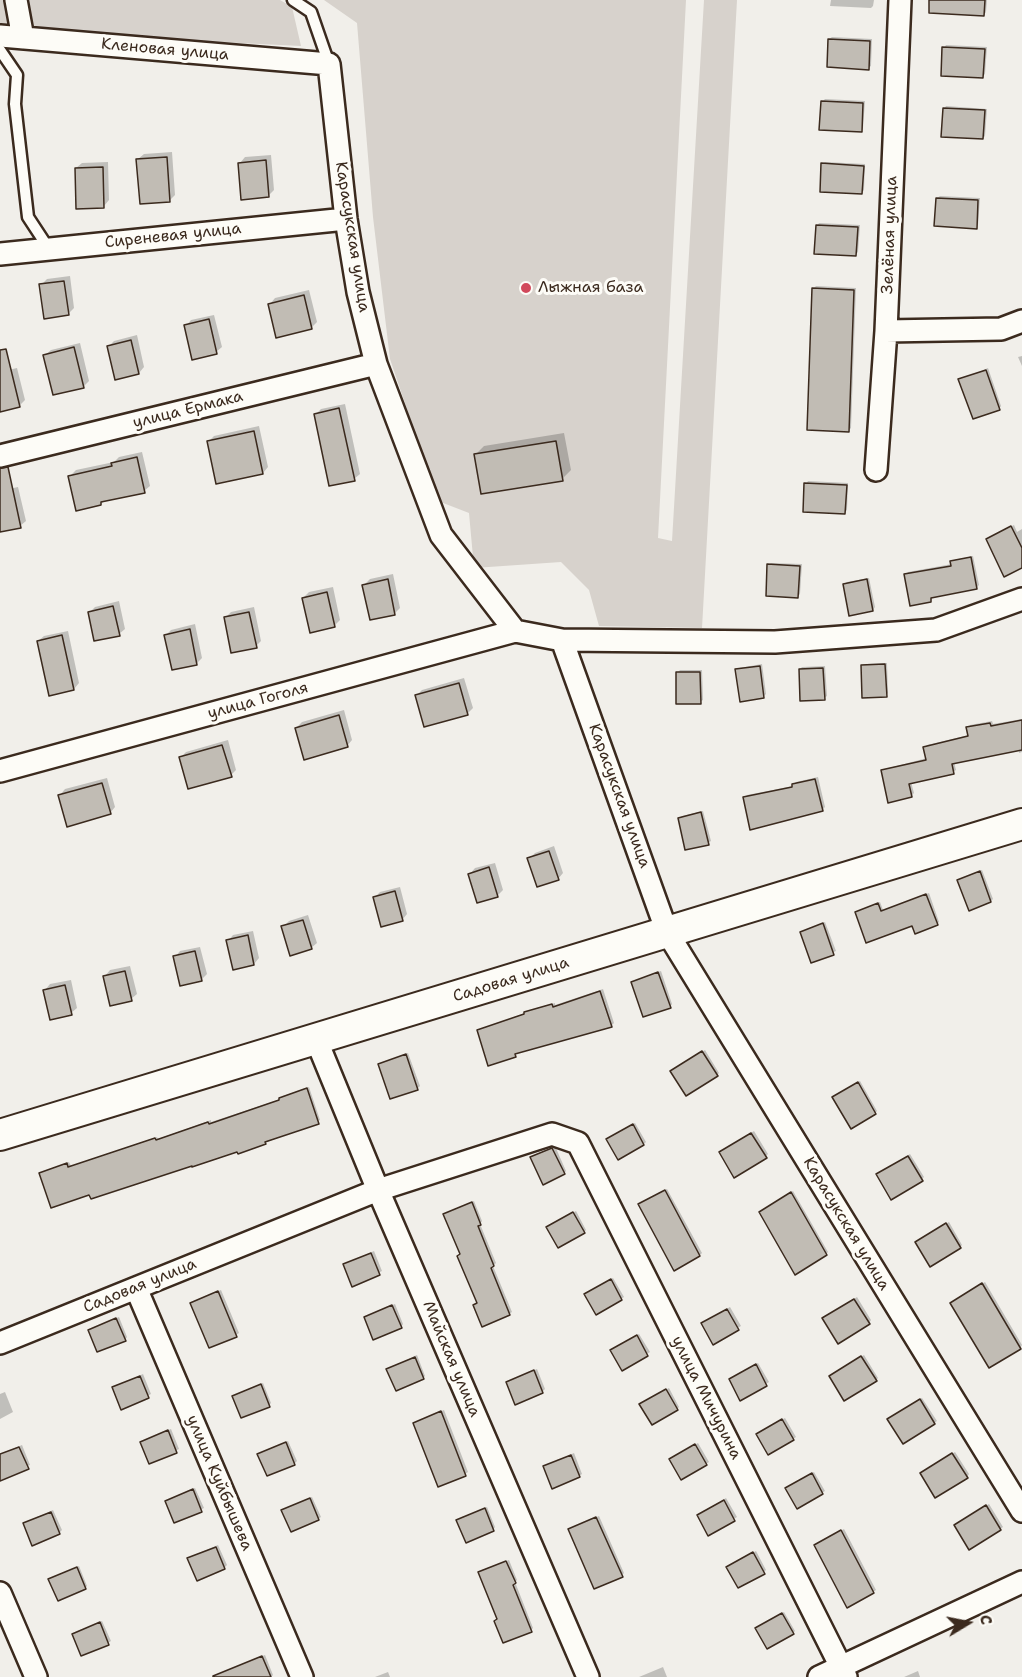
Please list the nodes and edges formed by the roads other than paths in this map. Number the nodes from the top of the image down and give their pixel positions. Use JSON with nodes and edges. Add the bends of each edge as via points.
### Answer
{"nodes":[{"id":1,"x":16,"y":0,"type":"edge"},
{"id":2,"x":293,"y":0,"type":"edge"},
{"id":3,"x":900,"y":0,"type":"edge"},
{"id":4,"x":0,"y":36,"type":"edge"},
{"id":5,"x":23,"y":38,"type":"junction"},
{"id":6,"x":0,"y":50,"type":"edge"},
{"id":7,"x":329,"y":63,"type":"junction"},
{"id":8,"x":346,"y":219,"type":"junction"},
{"id":9,"x":49,"y":249,"type":"junction"},
{"id":10,"x":0,"y":254,"type":"edge"},
{"id":11,"x":1022,"y":321,"type":"edge"},
{"id":12,"x":886,"y":331,"type":"junction"},
{"id":13,"x":376,"y":364,"type":"junction"},
{"id":14,"x":0,"y":456,"type":"edge"},
{"id":15,"x":876,"y":470,"type":"dead end"},
{"id":16,"x":1022,"y":599,"type":"edge"},
{"id":17,"x":515,"y":631,"type":"junction"},
{"id":18,"x":562,"y":640,"type":"junction"},
{"id":19,"x":0,"y":771,"type":"edge"},
{"id":20,"x":1022,"y":824,"type":"edge"},
{"id":21,"x":668,"y":932,"type":"junction"},
{"id":22,"x":316,"y":1039,"type":"junction"},
{"id":23,"x":552,"y":1134,"type":"joint"},
{"id":24,"x":0,"y":1135,"type":"edge"},
{"id":25,"x":378,"y":1190,"type":"junction"},
{"id":26,"x":136,"y":1288,"type":"junction"},
{"id":27,"x":0,"y":1343,"type":"edge"},
{"id":28,"x":1022,"y":1511,"type":"edge"},
{"id":29,"x":1022,"y":1582,"type":"edge"},
{"id":30,"x":0,"y":1593,"type":"edge"},
{"id":31,"x":844,"y":1672,"type":"edge"},
{"id":32,"x":36,"y":1677,"type":"edge"},
{"id":33,"x":302,"y":1677,"type":"edge"},
{"id":34,"x":588,"y":1677,"type":"edge"},
{"id":35,"x":819,"y":1677,"type":"edge"}],
"edges":[{"from":1,"to":5,"type":"street"},
{"from":2,"to":7,"type":"lane","via":[[310,12]]},
{"from":3,"to":12,"type":"street","name":"Зелёная улица"},
{"from":4,"to":5,"type":"street","name":"Кленовая улица"},
{"from":5,"to":7,"type":"street","name":"Кленовая улица"},
{"from":6,"to":9,"type":"lane","via":[[17,75],[15,104],[28,217]]},
{"from":7,"to":8,"type":"street","name":"Карасукская улица"},
{"from":8,"to":9,"type":"street","name":"Сиреневая улица"},
{"from":8,"to":13,"type":"street","name":"Карасукская улица","via":[[358,292]]},
{"from":9,"to":10,"type":"street","name":"Сиреневая улица"},
{"from":11,"to":12,"type":"street","via":[[1001,329]]},
{"from":12,"to":15,"type":"street","name":"Зелёная улица"},
{"from":13,"to":14,"type":"street","name":"улица Ермака"},
{"from":13,"to":17,"type":"street","name":"Карасукская улица","via":[[441,534]]},
{"from":16,"to":18,"type":"street","via":[[936,630],[776,642]]},
{"from":17,"to":18,"type":"street"},
{"from":17,"to":19,"type":"street","name":"улица Гоголя"},
{"from":18,"to":21,"type":"street","name":"Карасукская улица"},
{"from":20,"to":21,"type":"street","name":"Садовая улица"},
{"from":21,"to":22,"type":"street","name":"Садовая улица"},
{"from":21,"to":28,"type":"street","name":"Карасукская улица"},
{"from":22,"to":24,"type":"street","name":"Садовая улица"},
{"from":22,"to":25,"type":"street","name":"Майская улица"},
{"from":23,"to":25,"type":"street","name":"Садовая улица"},
{"from":23,"to":31,"type":"street","name":"улица Мичурина","via":[[578,1143]]},
{"from":25,"to":26,"type":"street","name":"Садовая улица"},
{"from":25,"to":34,"type":"street","name":"Майская улица"},
{"from":26,"to":27,"type":"street","name":"Садовая улица"},
{"from":26,"to":33,"type":"street","name":"улица Куйбышева"},
{"from":29,"to":31,"type":"street"},
{"from":30,"to":32,"type":"street"},
{"from":31,"to":35,"type":"street"}]}
